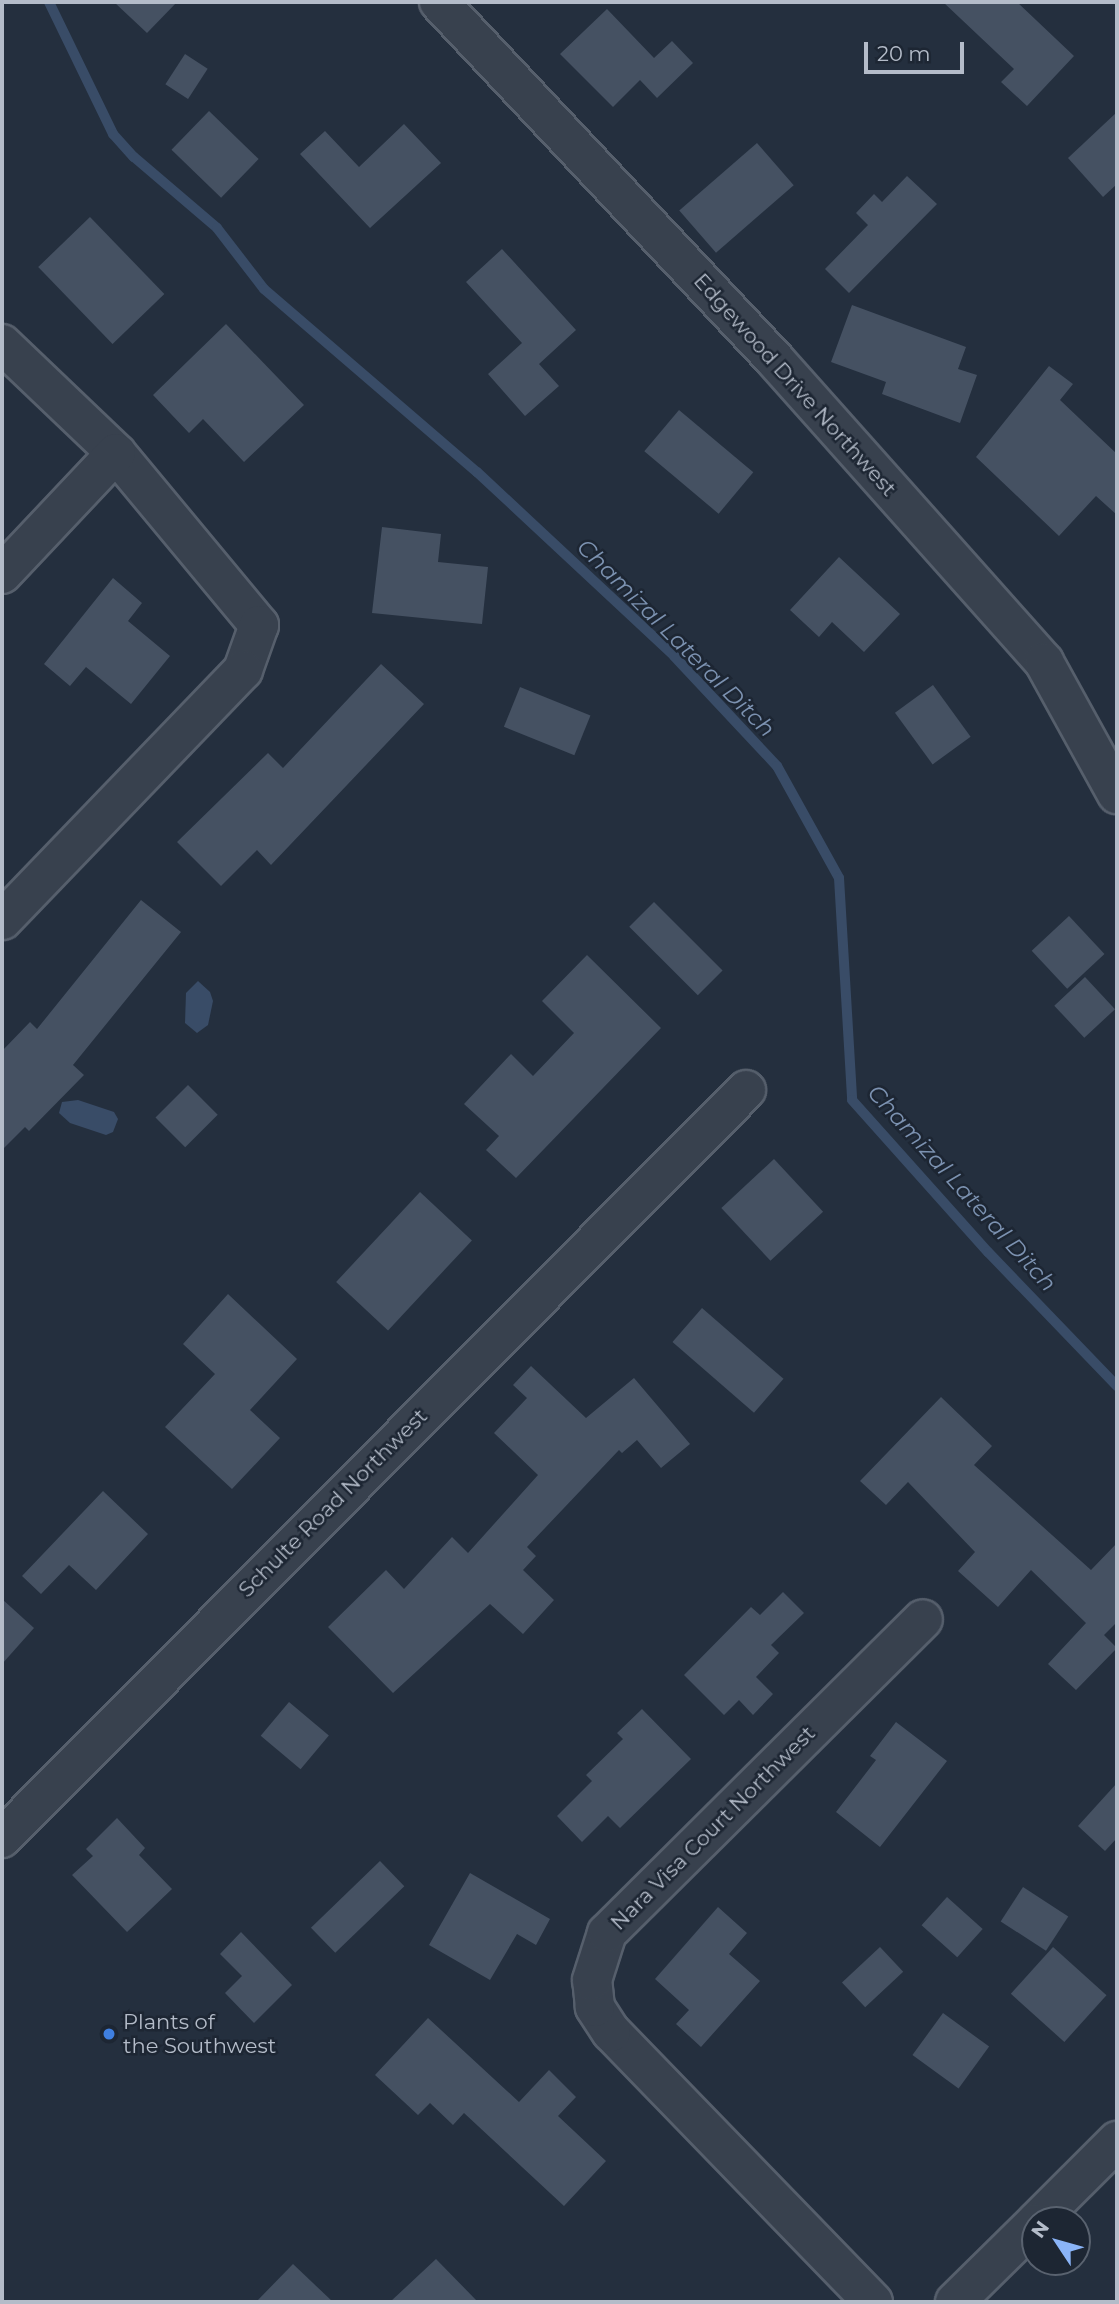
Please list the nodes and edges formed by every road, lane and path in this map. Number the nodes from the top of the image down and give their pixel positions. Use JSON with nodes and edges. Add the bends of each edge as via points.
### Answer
{"nodes":[{"id":1,"x":439,"y":2,"type":"edge"},
{"id":2,"x":2,"y":344,"type":"edge"},
{"id":3,"x":116,"y":453,"type":"junction"},
{"id":4,"x":2,"y":574,"type":"edge"},
{"id":5,"x":1117,"y":794,"type":"edge"},
{"id":6,"x":2,"y":920,"type":"edge"},
{"id":7,"x":746,"y":1090,"type":"dead end"},
{"id":8,"x":923,"y":1619,"type":"dead end"},
{"id":9,"x":2,"y":1838,"type":"edge"},
{"id":10,"x":1117,"y":2141,"type":"edge"},
{"id":11,"x":1051,"y":2206,"type":"edge"},
{"id":12,"x":1021,"y":2236,"type":"edge"},
{"id":13,"x":873,"y":2302,"type":"edge"},
{"id":14,"x":955,"y":2302,"type":"edge"}],
"edges":[{"from":1,"to":5,"type":"street","name":"Edgewood Drive Northwest","via":[[776,361],[1044,662]]},
{"from":2,"to":3,"type":"street"},
{"from":3,"to":4,"type":"street"},
{"from":3,"to":6,"type":"street","via":[[259,625],[243,670]]},
{"from":7,"to":9,"type":"street","name":"Schulte Road Northwest"},
{"from":8,"to":13,"type":"street","name":"Nara Visa Court Northwest","via":[[607,1933],[592,1980],[595,2007],[611,2032]]},
{"from":10,"to":11,"type":"street"},
{"from":12,"to":14,"type":"street"}]}
